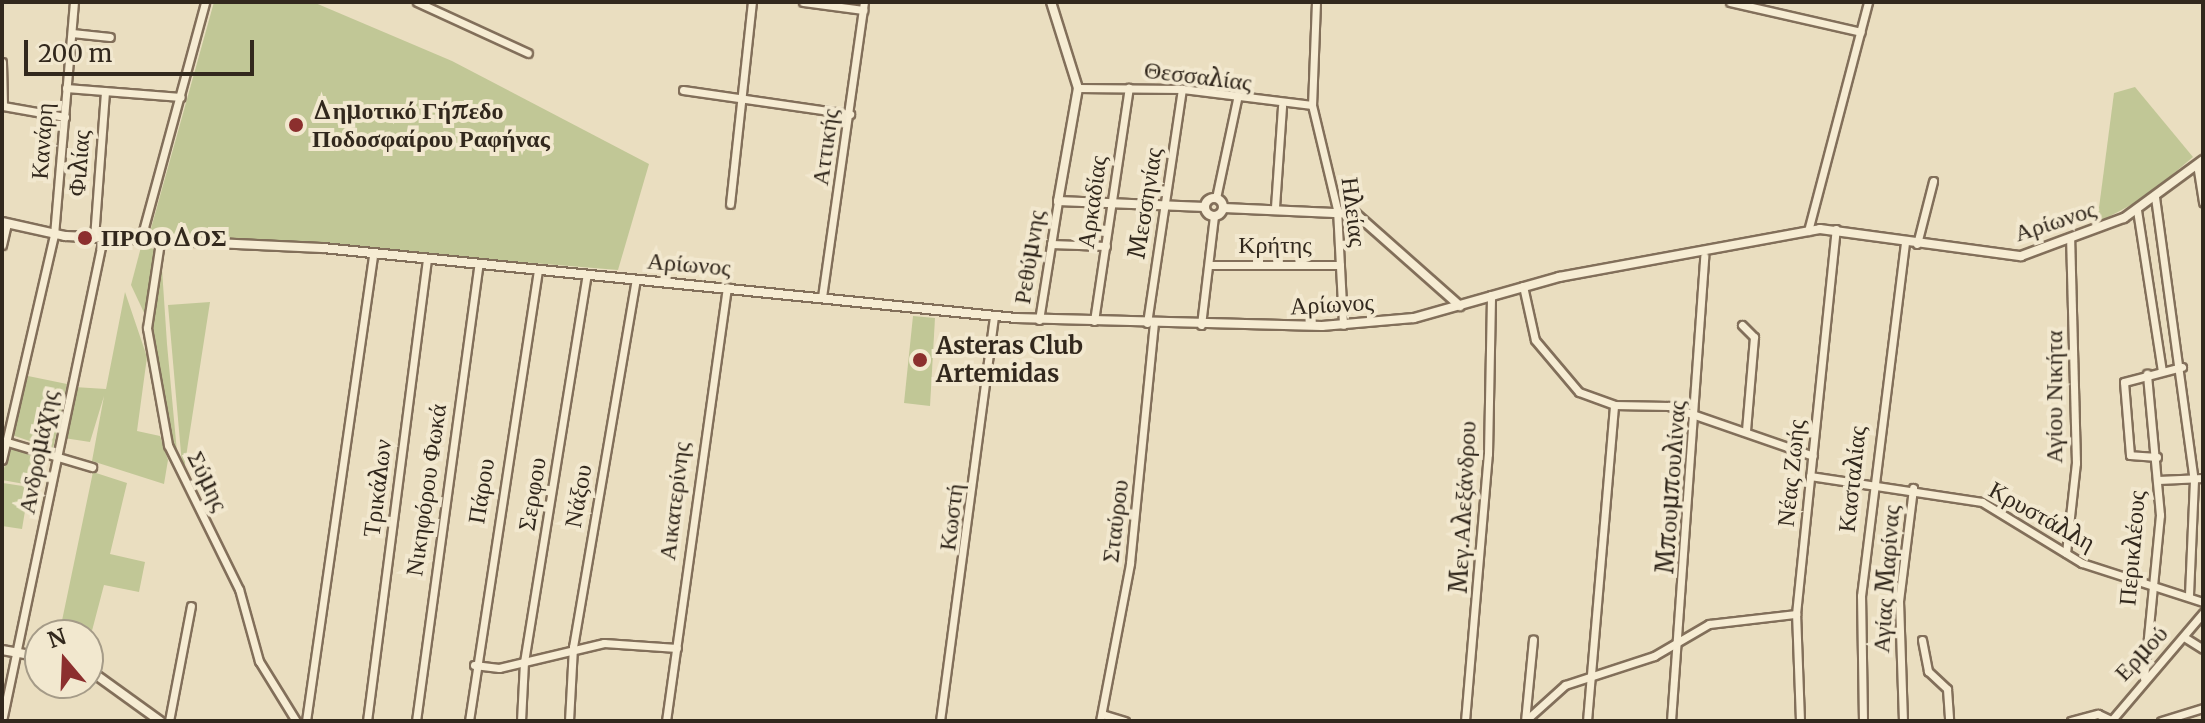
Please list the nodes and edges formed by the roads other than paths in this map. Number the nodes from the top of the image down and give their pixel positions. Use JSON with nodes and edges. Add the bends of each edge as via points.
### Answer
{"nodes":[{"id":1,"x":74,"y":2,"type":"edge"},
{"id":2,"x":205,"y":2,"type":"edge"},
{"id":3,"x":417,"y":2,"type":"edge"},
{"id":4,"x":752,"y":2,"type":"edge"},
{"id":5,"x":803,"y":2,"type":"edge"},
{"id":6,"x":1051,"y":2,"type":"edge"},
{"id":7,"x":1316,"y":2,"type":"edge"},
{"id":8,"x":1730,"y":2,"type":"edge"},
{"id":9,"x":1868,"y":2,"type":"edge"},
{"id":10,"x":864,"y":6,"type":"edge"},
{"id":11,"x":1861,"y":32,"type":"junction"},
{"id":12,"x":72,"y":33,"type":"junction"},
{"id":13,"x":110,"y":37,"type":"dead end"},
{"id":14,"x":528,"y":53,"type":"dead end"},
{"id":15,"x":2,"y":62,"type":"edge"},
{"id":16,"x":66,"y":88,"type":"junction"},
{"id":17,"x":1078,"y":88,"type":"junction"},
{"id":18,"x":1129,"y":88,"type":"junction"},
{"id":19,"x":1182,"y":89,"type":"junction"},
{"id":20,"x":683,"y":90,"type":"dead end"},
{"id":21,"x":105,"y":91,"type":"junction"},
{"id":22,"x":181,"y":97,"type":"junction"},
{"id":23,"x":743,"y":99,"type":"junction"},
{"id":24,"x":1237,"y":99,"type":"junction"},
{"id":25,"x":1312,"y":105,"type":"junction"},
{"id":26,"x":1282,"y":106,"type":"junction"},
{"id":27,"x":850,"y":114,"type":"junction"},
{"id":28,"x":65,"y":117,"type":"junction"},
{"id":29,"x":2200,"y":162,"type":"edge"},
{"id":30,"x":1933,"y":181,"type":"dead end"},
{"id":31,"x":2155,"y":197,"type":"junction"},
{"id":32,"x":1216,"y":198,"type":"junction"},
{"id":33,"x":1058,"y":201,"type":"junction"},
{"id":34,"x":2203,"y":203,"type":"edge"},
{"id":35,"x":730,"y":204,"type":"dead end"},
{"id":36,"x":1113,"y":204,"type":"junction"},
{"id":37,"x":1164,"y":207,"type":"junction"},
{"id":38,"x":1205,"y":207,"type":"junction"},
{"id":39,"x":1275,"y":207,"type":"junction"},
{"id":40,"x":1224,"y":208,"type":"junction"},
{"id":41,"x":1337,"y":209,"type":"junction"},
{"id":42,"x":2137,"y":210,"type":"junction"},
{"id":43,"x":1214,"y":216,"type":"junction"},
{"id":44,"x":4,"y":223,"type":"edge"},
{"id":45,"x":1836,"y":229,"type":"junction"},
{"id":46,"x":1808,"y":231,"type":"junction"},
{"id":47,"x":54,"y":235,"type":"junction"},
{"id":48,"x":98,"y":238,"type":"junction"},
{"id":49,"x":2070,"y":240,"type":"junction"},
{"id":50,"x":140,"y":242,"type":"junction"},
{"id":51,"x":160,"y":242,"type":"junction"},
{"id":52,"x":1905,"y":242,"type":"junction"},
{"id":53,"x":1051,"y":244,"type":"junction"},
{"id":54,"x":1917,"y":244,"type":"junction"},
{"id":55,"x":2,"y":245,"type":"edge"},
{"id":56,"x":1106,"y":246,"type":"junction"},
{"id":57,"x":373,"y":254,"type":"junction"},
{"id":58,"x":1704,"y":256,"type":"junction"},
{"id":59,"x":427,"y":260,"type":"junction"},
{"id":60,"x":479,"y":264,"type":"junction"},
{"id":61,"x":1210,"y":265,"type":"junction"},
{"id":62,"x":1340,"y":265,"type":"junction"},
{"id":63,"x":538,"y":269,"type":"junction"},
{"id":64,"x":587,"y":275,"type":"junction"},
{"id":65,"x":636,"y":280,"type":"junction"},
{"id":66,"x":1523,"y":286,"type":"junction"},
{"id":67,"x":727,"y":287,"type":"junction"},
{"id":68,"x":1491,"y":295,"type":"junction"},
{"id":69,"x":822,"y":297,"type":"junction"},
{"id":70,"x":1460,"y":306,"type":"junction"},
{"id":71,"x":994,"y":316,"type":"junction"},
{"id":72,"x":1039,"y":320,"type":"junction"},
{"id":73,"x":1094,"y":321,"type":"junction"},
{"id":74,"x":1150,"y":323,"type":"junction"},
{"id":75,"x":1201,"y":325,"type":"junction"},
{"id":76,"x":1343,"y":325,"type":"junction"},
{"id":77,"x":1742,"y":325,"type":"dead end"},
{"id":78,"x":2182,"y":367,"type":"junction"},
{"id":79,"x":2162,"y":371,"type":"junction"},
{"id":80,"x":2147,"y":374,"type":"junction"},
{"id":81,"x":1614,"y":405,"type":"junction"},
{"id":82,"x":1695,"y":416,"type":"junction"},
{"id":83,"x":1746,"y":431,"type":"junction"},
{"id":84,"x":4,"y":441,"type":"edge"},
{"id":85,"x":56,"y":454,"type":"junction"},
{"id":86,"x":1813,"y":456,"type":"junction"},
{"id":87,"x":2157,"y":457,"type":"junction"},
{"id":88,"x":2,"y":460,"type":"edge"},
{"id":89,"x":92,"y":467,"type":"dead end"},
{"id":90,"x":1810,"y":476,"type":"junction"},
{"id":91,"x":2203,"y":478,"type":"edge"},
{"id":92,"x":2158,"y":480,"type":"junction"},
{"id":93,"x":2194,"y":480,"type":"junction"},
{"id":94,"x":1871,"y":481,"type":"junction"},
{"id":95,"x":1913,"y":488,"type":"junction"},
{"id":96,"x":2066,"y":553,"type":"junction"},
{"id":97,"x":2150,"y":585,"type":"junction"},
{"id":98,"x":2189,"y":595,"type":"junction"},
{"id":99,"x":2203,"y":602,"type":"edge"},
{"id":100,"x":191,"y":606,"type":"dead end"},
{"id":101,"x":2203,"y":613,"type":"edge"},
{"id":102,"x":1796,"y":614,"type":"junction"},
{"id":103,"x":1682,"y":637,"type":"junction"},
{"id":104,"x":2184,"y":637,"type":"junction"},
{"id":105,"x":1533,"y":639,"type":"dead end"},
{"id":106,"x":1922,"y":640,"type":"dead end"},
{"id":107,"x":573,"y":647,"type":"junction"},
{"id":108,"x":677,"y":648,"type":"junction"},
{"id":109,"x":2203,"y":649,"type":"edge"},
{"id":110,"x":2,"y":650,"type":"edge"},
{"id":111,"x":18,"y":653,"type":"junction"},
{"id":112,"x":24,"y":654,"type":"edge"},
{"id":113,"x":524,"y":662,"type":"junction"},
{"id":114,"x":474,"y":665,"type":"junction"},
{"id":115,"x":1594,"y":675,"type":"junction"},
{"id":116,"x":2144,"y":678,"type":"junction"},
{"id":117,"x":104,"y":681,"type":"edge"},
{"id":118,"x":2203,"y":708,"type":"edge"},
{"id":119,"x":1101,"y":718,"type":"edge"},
{"id":120,"x":2,"y":721,"type":"edge"},
{"id":121,"x":160,"y":721,"type":"edge"},
{"id":122,"x":169,"y":721,"type":"edge"},
{"id":123,"x":296,"y":721,"type":"edge"},
{"id":124,"x":306,"y":721,"type":"edge"},
{"id":125,"x":367,"y":721,"type":"edge"},
{"id":126,"x":416,"y":721,"type":"edge"},
{"id":127,"x":469,"y":721,"type":"edge"},
{"id":128,"x":521,"y":721,"type":"edge"},
{"id":129,"x":569,"y":721,"type":"edge"},
{"id":130,"x":666,"y":721,"type":"edge"},
{"id":131,"x":940,"y":721,"type":"edge"},
{"id":132,"x":1125,"y":721,"type":"edge"},
{"id":133,"x":1465,"y":721,"type":"edge"},
{"id":134,"x":1525,"y":721,"type":"edge"},
{"id":135,"x":1587,"y":721,"type":"edge"},
{"id":136,"x":1671,"y":721,"type":"edge"},
{"id":137,"x":1800,"y":721,"type":"edge"},
{"id":138,"x":1863,"y":721,"type":"edge"},
{"id":139,"x":1903,"y":721,"type":"edge"},
{"id":140,"x":1949,"y":721,"type":"edge"},
{"id":141,"x":2071,"y":721,"type":"edge"},
{"id":142,"x":2111,"y":721,"type":"edge"},
{"id":143,"x":2161,"y":721,"type":"edge"}],
"edges":[{"from":1,"to":12,"type":"street","name":"Κανάρη"},
{"from":2,"to":22,"type":"street"},
{"from":3,"to":14,"type":"street"},
{"from":4,"to":23,"type":"street"},
{"from":5,"to":10,"type":"street"},
{"from":6,"to":17,"type":"street"},
{"from":7,"to":25,"type":"street","name":"Ηλείας"},
{"from":8,"to":11,"type":"street"},
{"from":9,"to":11,"type":"street"},
{"from":10,"to":27,"type":"street","name":"Αττικής"},
{"from":11,"to":46,"type":"street"},
{"from":12,"to":13,"type":"street"},
{"from":12,"to":16,"type":"street","name":"Κανάρη"},
{"from":15,"to":28,"type":"street","via":[[3,106]]},
{"from":16,"to":21,"type":"street"},
{"from":16,"to":28,"type":"street","name":"Κανάρη"},
{"from":17,"to":18,"type":"street","name":"Θεσσαλίας"},
{"from":17,"to":33,"type":"street"},
{"from":18,"to":19,"type":"street","name":"Θεσσαλίας"},
{"from":18,"to":36,"type":"street","name":"Αρκαδίας"},
{"from":19,"to":24,"type":"street","name":"Θεσσαλίας"},
{"from":19,"to":37,"type":"street","name":"Μεσσηνίας"},
{"from":20,"to":23,"type":"street"},
{"from":21,"to":22,"type":"street"},
{"from":21,"to":48,"type":"street","name":"Φιλίας"},
{"from":22,"to":50,"type":"street"},
{"from":23,"to":27,"type":"street"},
{"from":23,"to":35,"type":"street"},
{"from":24,"to":26,"type":"street","name":"Θεσσαλίας"},
{"from":24,"to":32,"type":"street"},
{"from":25,"to":26,"type":"street","name":"Θεσσαλίας"},
{"from":25,"to":41,"type":"street","name":"Ηλείας"},
{"from":26,"to":39,"type":"street"},
{"from":27,"to":69,"type":"street","name":"Αττικής"},
{"from":28,"to":47,"type":"street","name":"Κανάρη"},
{"from":29,"to":31,"type":"street","name":"Αρίωνος"},
{"from":29,"to":34,"type":"street"},
{"from":30,"to":54,"type":"street"},
{"from":31,"to":42,"type":"street","name":"Αρίωνος"},
{"from":31,"to":78,"type":"street"},
{"from":32,"to":38,"type":"street"},
{"from":32,"to":40,"type":"street"},
{"from":33,"to":36,"type":"street"},
{"from":33,"to":53,"type":"street","name":"Ρεθύμνης"},
{"from":36,"to":37,"type":"street"},
{"from":36,"to":56,"type":"street","name":"Αρκαδίας"},
{"from":37,"to":38,"type":"street"},
{"from":37,"to":74,"type":"street","name":"Μεσσηνίας"},
{"from":38,"to":43,"type":"street"},
{"from":39,"to":40,"type":"street"},
{"from":39,"to":41,"type":"street"},
{"from":40,"to":43,"type":"street"},
{"from":41,"to":62,"type":"street","name":"Ηλείας"},
{"from":41,"to":70,"type":"street","via":[[1373,224],[1413,270]]},
{"from":42,"to":49,"type":"street","name":"Αρίωνος"},
{"from":42,"to":79,"type":"street"},
{"from":43,"to":61,"type":"street"},
{"from":44,"to":47,"type":"street","name":"Αρίωνος"},
{"from":44,"to":55,"type":"street"},
{"from":45,"to":46,"type":"street","name":"Αρίωνος"},
{"from":45,"to":52,"type":"street","name":"Αρίωνος"},
{"from":45,"to":86,"type":"street","name":"Νέας Ζωής"},
{"from":46,"to":58,"type":"street","name":"Αρίωνος"},
{"from":47,"to":48,"type":"street","name":"Αρίωνος"},
{"from":47,"to":84,"type":"street","name":"Κανάρη"},
{"from":48,"to":50,"type":"street","name":"Αρίωνος"},
{"from":48,"to":85,"type":"street","name":"Ανδρομάχης"},
{"from":49,"to":54,"type":"street","name":"Αρίωνος","via":[[2016,257]]},
{"from":49,"to":96,"type":"street","name":"Αγίου Νικήτα","via":[[2076,463]]},
{"from":50,"to":51,"type":"street","name":"Αρίωνος"},
{"from":51,"to":57,"type":"street","name":"Αρίωνος"},
{"from":51,"to":123,"type":"street","name":"Σύμης","via":[[147,328],[168,445],[239,589],[259,661]]},
{"from":52,"to":54,"type":"street","name":"Αρίωνος"},
{"from":52,"to":94,"type":"street","name":"Κασταλίας"},
{"from":53,"to":56,"type":"street"},
{"from":53,"to":72,"type":"street","name":"Ρεθύμνης"},
{"from":56,"to":73,"type":"street","name":"Αρκαδίας"},
{"from":57,"to":59,"type":"street","name":"Αρίωνος"},
{"from":57,"to":124,"type":"street"},
{"from":58,"to":66,"type":"street","name":"Αρίωνος"},
{"from":58,"to":82,"type":"street","name":"Μπουμπουλίνας"},
{"from":59,"to":60,"type":"street","name":"Αρίωνος"},
{"from":59,"to":125,"type":"street","name":"Τρικάλων"},
{"from":60,"to":63,"type":"street","name":"Αρίωνος"},
{"from":60,"to":126,"type":"street","name":"Νικηφόρου Φωκά"},
{"from":61,"to":62,"type":"street","name":"Κρήτης"},
{"from":61,"to":75,"type":"street"},
{"from":62,"to":76,"type":"street","name":"Ηλείας"},
{"from":63,"to":64,"type":"street","name":"Αρίωνος"},
{"from":63,"to":114,"type":"street","name":"Πάρου"},
{"from":64,"to":65,"type":"street","name":"Αρίωνος"},
{"from":64,"to":113,"type":"street","name":"Σερφου"},
{"from":65,"to":67,"type":"street","name":"Αρίωνος"},
{"from":65,"to":107,"type":"street","name":"Νάξου"},
{"from":66,"to":68,"type":"street","name":"Αρίωνος"},
{"from":66,"to":81,"type":"street","via":[[1531,331],[1557,369],[1579,392]]},
{"from":67,"to":69,"type":"street","name":"Αρίωνος"},
{"from":67,"to":108,"type":"street","name":"Αικατερίνης"},
{"from":68,"to":70,"type":"street","name":"Αρίωνος"},
{"from":68,"to":133,"type":"street","name":"Μεγ.Αλεξάνδρου","via":[[1488,454]]},
{"from":69,"to":71,"type":"street","name":"Αρίωνος"},
{"from":70,"to":76,"type":"street","name":"Αρίωνος"},
{"from":71,"to":72,"type":"street","name":"Αρίωνος"},
{"from":71,"to":131,"type":"street","name":"Κωστή"},
{"from":72,"to":73,"type":"street","name":"Αρίωνος"},
{"from":73,"to":74,"type":"street","name":"Αρίωνος"},
{"from":74,"to":75,"type":"street","name":"Αρίωνος"},
{"from":74,"to":119,"type":"street","name":"Σταύρου","via":[[1151,409]]},
{"from":75,"to":76,"type":"street","name":"Αρίωνος"},
{"from":77,"to":83,"type":"street","via":[[1754,337]]},
{"from":78,"to":79,"type":"street"},
{"from":78,"to":93,"type":"street"},
{"from":79,"to":80,"type":"street"},
{"from":80,"to":87,"type":"street","name":"Περικλέους"},
{"from":80,"to":87,"type":"street","via":[[2124,382],[2129,453]]},
{"from":81,"to":82,"type":"street","via":[[1669,406]]},
{"from":81,"to":115,"type":"street"},
{"from":82,"to":83,"type":"street"},
{"from":82,"to":103,"type":"street","name":"Μπουμπουλίνας"},
{"from":83,"to":86,"type":"street"},
{"from":84,"to":85,"type":"street"},
{"from":84,"to":88,"type":"street","name":"Κανάρη"},
{"from":85,"to":89,"type":"street"},
{"from":85,"to":111,"type":"street","name":"Ανδρομάχης"},
{"from":86,"to":90,"type":"street","name":"Νέας Ζωής"},
{"from":87,"to":92,"type":"street","name":"Περικλέους"},
{"from":90,"to":94,"type":"street","name":"Κρυστάλλη"},
{"from":90,"to":102,"type":"street","name":"Νέας Ζωής"},
{"from":91,"to":93,"type":"street"},
{"from":92,"to":93,"type":"street"},
{"from":92,"to":97,"type":"street","name":"Περικλέους"},
{"from":93,"to":98,"type":"street"},
{"from":94,"to":95,"type":"street","name":"Κρυστάλλη"},
{"from":94,"to":138,"type":"street","name":"Κασταλίας","via":[[1859,643]]},
{"from":95,"to":96,"type":"street","name":"Κρυστάλλη","via":[[1995,508]]},
{"from":95,"to":139,"type":"street","name":"Αγίας Μαρίνας","via":[[1899,601]]},
{"from":96,"to":97,"type":"street","name":"Κρυστάλλη"},
{"from":97,"to":98,"type":"street","name":"Κρυστάλλη"},
{"from":97,"to":116,"type":"street","name":"Περικλέους"},
{"from":98,"to":99,"type":"street","name":"Κρυστάλλη"},
{"from":100,"to":122,"type":"street"},
{"from":101,"to":104,"type":"street","name":"Ερμού"},
{"from":102,"to":103,"type":"street","via":[[1733,618]]},
{"from":102,"to":137,"type":"street","name":"Νέας Ζωής"},
{"from":103,"to":115,"type":"street","via":[[1654,656]]},
{"from":103,"to":136,"type":"street","name":"Μπουμπουλίνας"},
{"from":104,"to":109,"type":"street"},
{"from":104,"to":116,"type":"street","name":"Ερμού"},
{"from":105,"to":134,"type":"street"},
{"from":106,"to":140,"type":"street","via":[[1928,671],[1947,689]]},
{"from":107,"to":108,"type":"street"},
{"from":107,"to":113,"type":"street"},
{"from":107,"to":129,"type":"street","name":"Νάξου"},
{"from":108,"to":130,"type":"street","name":"Αικατερίνης"},
{"from":110,"to":111,"type":"street"},
{"from":111,"to":112,"type":"street"},
{"from":111,"to":120,"type":"street","name":"Ανδρομάχης"},
{"from":113,"to":114,"type":"street"},
{"from":113,"to":128,"type":"street","name":"Σερφου"},
{"from":114,"to":127,"type":"street","name":"Πάρου"},
{"from":115,"to":134,"type":"street","via":[[1565,685]]},
{"from":115,"to":135,"type":"street"},
{"from":116,"to":142,"type":"street","name":"Ερμού"},
{"from":117,"to":121,"type":"street"},
{"from":118,"to":143,"type":"street"},
{"from":119,"to":132,"type":"street"},
{"from":141,"to":142,"type":"street","name":"Ερμού","via":[[2098,714]]}]}
